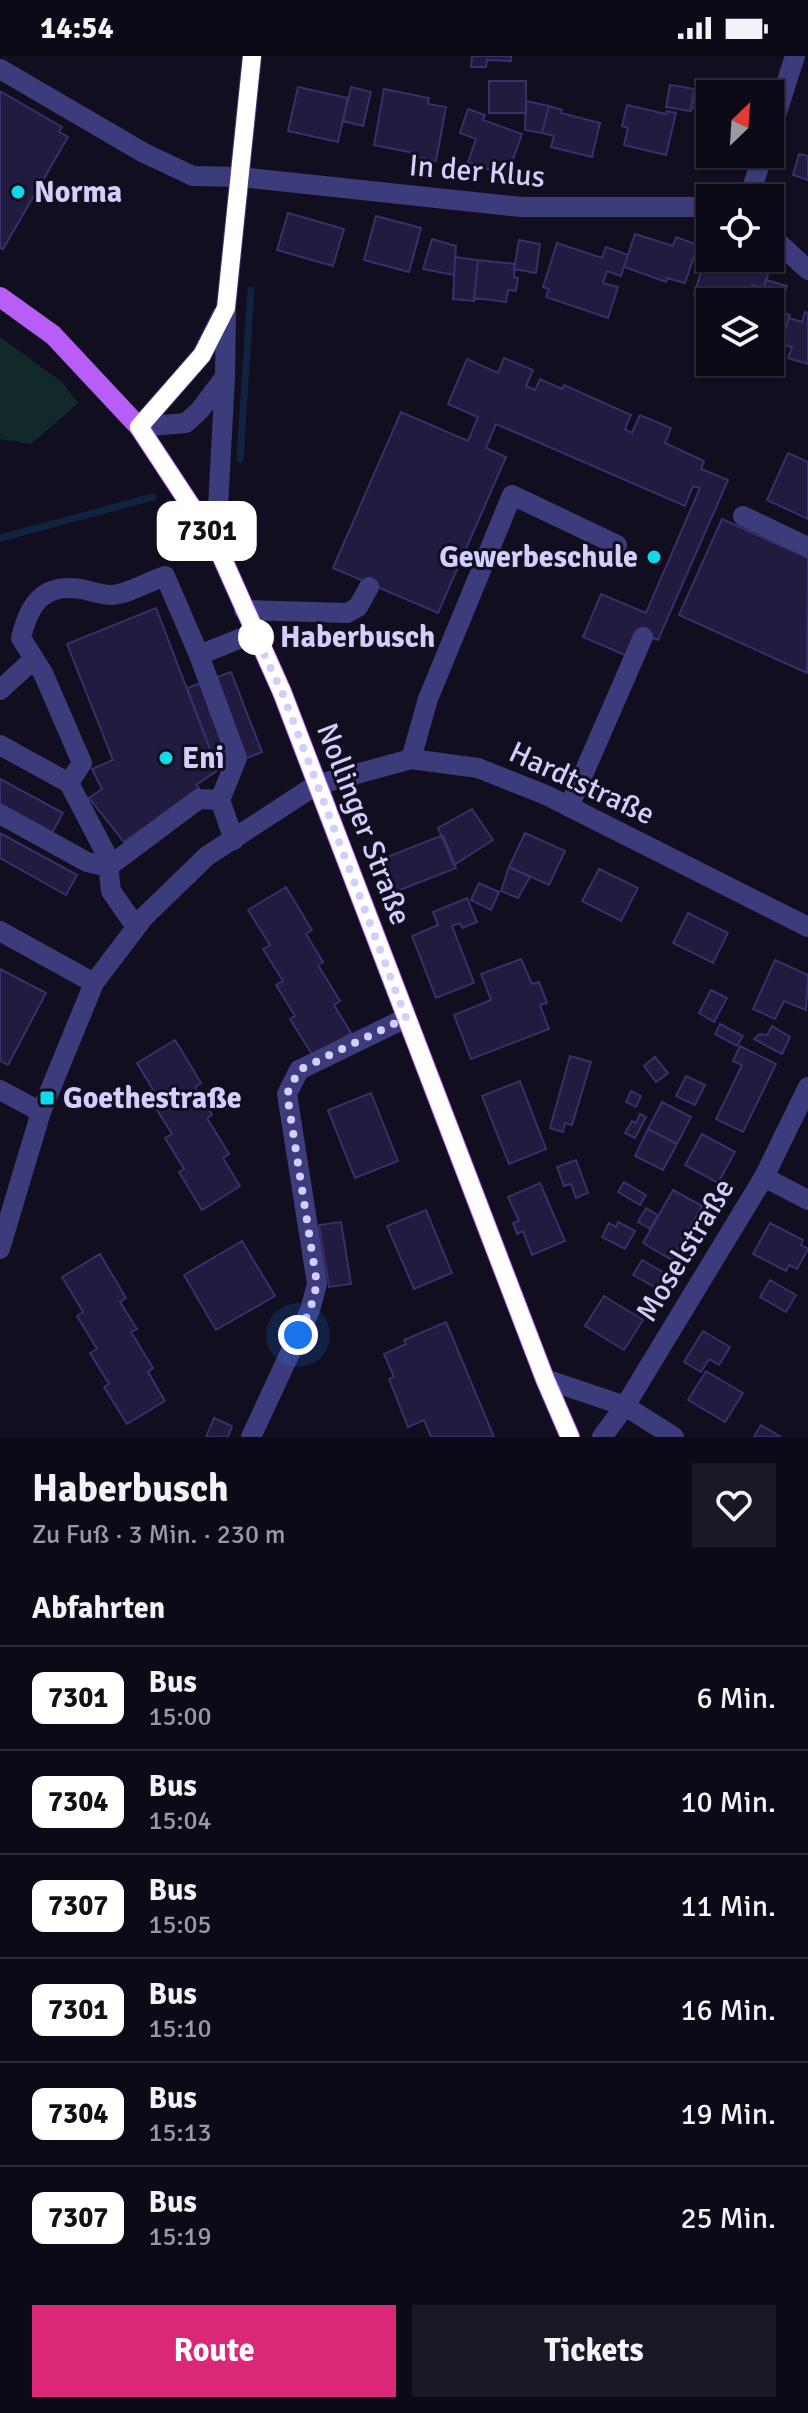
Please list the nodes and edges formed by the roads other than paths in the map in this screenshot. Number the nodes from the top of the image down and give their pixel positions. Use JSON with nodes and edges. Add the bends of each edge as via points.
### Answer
{"nodes":[{"id":1,"x":252,"y":56,"type":"edge"},
{"id":2,"x":795,"y":56,"type":"edge"},
{"id":3,"x":0,"y":69,"type":"edge"},
{"id":4,"x":784,"y":90,"type":"edge"},
{"id":5,"x":240,"y":177,"type":"junction"},
{"id":6,"x":696,"y":207,"type":"edge"},
{"id":7,"x":784,"y":248,"type":"edge"},
{"id":8,"x":808,"y":270,"type":"edge"},
{"id":9,"x":0,"y":297,"type":"edge"},
{"id":10,"x":226,"y":308,"type":"junction"},
{"id":11,"x":225,"y":377,"type":"junction"},
{"id":12,"x":139,"y":427,"type":"junction"},
{"id":13,"x":743,"y":516,"type":"dead end"},
{"id":14,"x":216,"y":544,"type":"junction"},
{"id":15,"x":617,"y":545,"type":"dead end"},
{"id":16,"x":808,"y":547,"type":"edge"},
{"id":17,"x":369,"y":587,"type":"dead end"},
{"id":18,"x":244,"y":610,"type":"junction"},
{"id":19,"x":254,"y":633,"type":"junction"},
{"id":20,"x":643,"y":637,"type":"dead end"},
{"id":21,"x":199,"y":655,"type":"junction"},
{"id":22,"x":34,"y":659,"type":"junction"},
{"id":23,"x":0,"y":690,"type":"edge"},
{"id":24,"x":0,"y":745,"type":"edge"},
{"id":25,"x":411,"y":759,"type":"junction"},
{"id":26,"x":69,"y":783,"type":"junction"},
{"id":27,"x":316,"y":785,"type":"junction"},
{"id":28,"x":220,"y":800,"type":"junction"},
{"id":29,"x":569,"y":807,"type":"junction"},
{"id":30,"x":0,"y":814,"type":"edge"},
{"id":31,"x":234,"y":840,"type":"junction"},
{"id":32,"x":108,"y":867,"type":"junction"},
{"id":33,"x":136,"y":927,"type":"junction"},
{"id":34,"x":808,"y":927,"type":"edge"},
{"id":35,"x":0,"y":931,"type":"edge"},
{"id":36,"x":94,"y":983,"type":"junction"},
{"id":37,"x":406,"y":1018,"type":"junction"},
{"id":38,"x":808,"y":1087,"type":"edge"},
{"id":39,"x":0,"y":1090,"type":"edge"},
{"id":40,"x":41,"y":1112,"type":"junction"},
{"id":41,"x":764,"y":1177,"type":"junction"},
{"id":42,"x":808,"y":1200,"type":"edge"},
{"id":43,"x":0,"y":1249,"type":"edge"},
{"id":44,"x":545,"y":1379,"type":"junction"},
{"id":45,"x":625,"y":1406,"type":"junction"},
{"id":46,"x":251,"y":1437,"type":"edge"},
{"id":47,"x":570,"y":1437,"type":"edge"},
{"id":48,"x":602,"y":1437,"type":"edge"},
{"id":49,"x":674,"y":1437,"type":"edge"}],
"edges":[{"from":1,"to":5,"type":"street"},
{"from":2,"to":4,"type":"street"},
{"from":3,"to":5,"type":"street","name":"In der Klus","via":[[193,176]]},
{"from":5,"to":6,"type":"street","name":"In der Klus","via":[[521,207]]},
{"from":5,"to":10,"type":"street"},
{"from":7,"to":8,"type":"street"},
{"from":9,"to":12,"type":"main road","name":"Nollinger Straße","via":[[53,335]]},
{"from":10,"to":11,"type":"street"},
{"from":10,"to":12,"type":"street","via":[[202,355]]},
{"from":11,"to":12,"type":"street","via":[[186,423]]},
{"from":11,"to":14,"type":"street"},
{"from":12,"to":14,"type":"main road","name":"Nollinger Straße"},
{"from":13,"to":16,"type":"street"},
{"from":14,"to":18,"type":"main road","name":"Nollinger Straße"},
{"from":15,"to":25,"type":"street","via":[[512,495],[428,699]]},
{"from":17,"to":18,"type":"street","via":[[358,607],[347,613]]},
{"from":18,"to":19,"type":"main road","name":"Nollinger Straße"},
{"from":19,"to":21,"type":"street"},
{"from":19,"to":27,"type":"main road","name":"Nollinger Straße"},
{"from":20,"to":29,"type":"street"},
{"from":21,"to":22,"type":"street","via":[[165,576],[113,595],[76,588],[35,602],[21,638]]},
{"from":21,"to":28,"type":"street","via":[[237,758]]},
{"from":22,"to":23,"type":"street"},
{"from":22,"to":26,"type":"street","via":[[82,763]]},
{"from":24,"to":26,"type":"street"},
{"from":25,"to":27,"type":"street","name":"Hardtstraße"},
{"from":25,"to":29,"type":"street","name":"Hardtstraße","via":[[478,768]]},
{"from":26,"to":32,"type":"street"},
{"from":27,"to":31,"type":"street"},
{"from":27,"to":37,"type":"main road","name":"Nollinger Straße"},
{"from":28,"to":31,"type":"street"},
{"from":28,"to":32,"type":"street","via":[[199,799]]},
{"from":29,"to":34,"type":"street","name":"Hardtstraße"},
{"from":30,"to":32,"type":"street","via":[[87,862]]},
{"from":31,"to":33,"type":"street","via":[[207,856]]},
{"from":32,"to":33,"type":"street","via":[[111,891]]},
{"from":33,"to":36,"type":"street"},
{"from":35,"to":36,"type":"street"},
{"from":36,"to":40,"type":"street"},
{"from":37,"to":44,"type":"main road","name":"Nollinger Straße"},
{"from":37,"to":46,"type":"street","via":[[299,1070],[287,1094],[317,1284]]},
{"from":38,"to":41,"type":"street","name":"Moselstraße"},
{"from":39,"to":40,"type":"street"},
{"from":40,"to":43,"type":"street"},
{"from":41,"to":42,"type":"street"},
{"from":41,"to":45,"type":"street","name":"Moselstraße"},
{"from":44,"to":45,"type":"street"},
{"from":44,"to":47,"type":"main road","name":"Nollinger Straße"},
{"from":45,"to":48,"type":"street","name":"Moselstraße"},
{"from":45,"to":49,"type":"street"}]}
